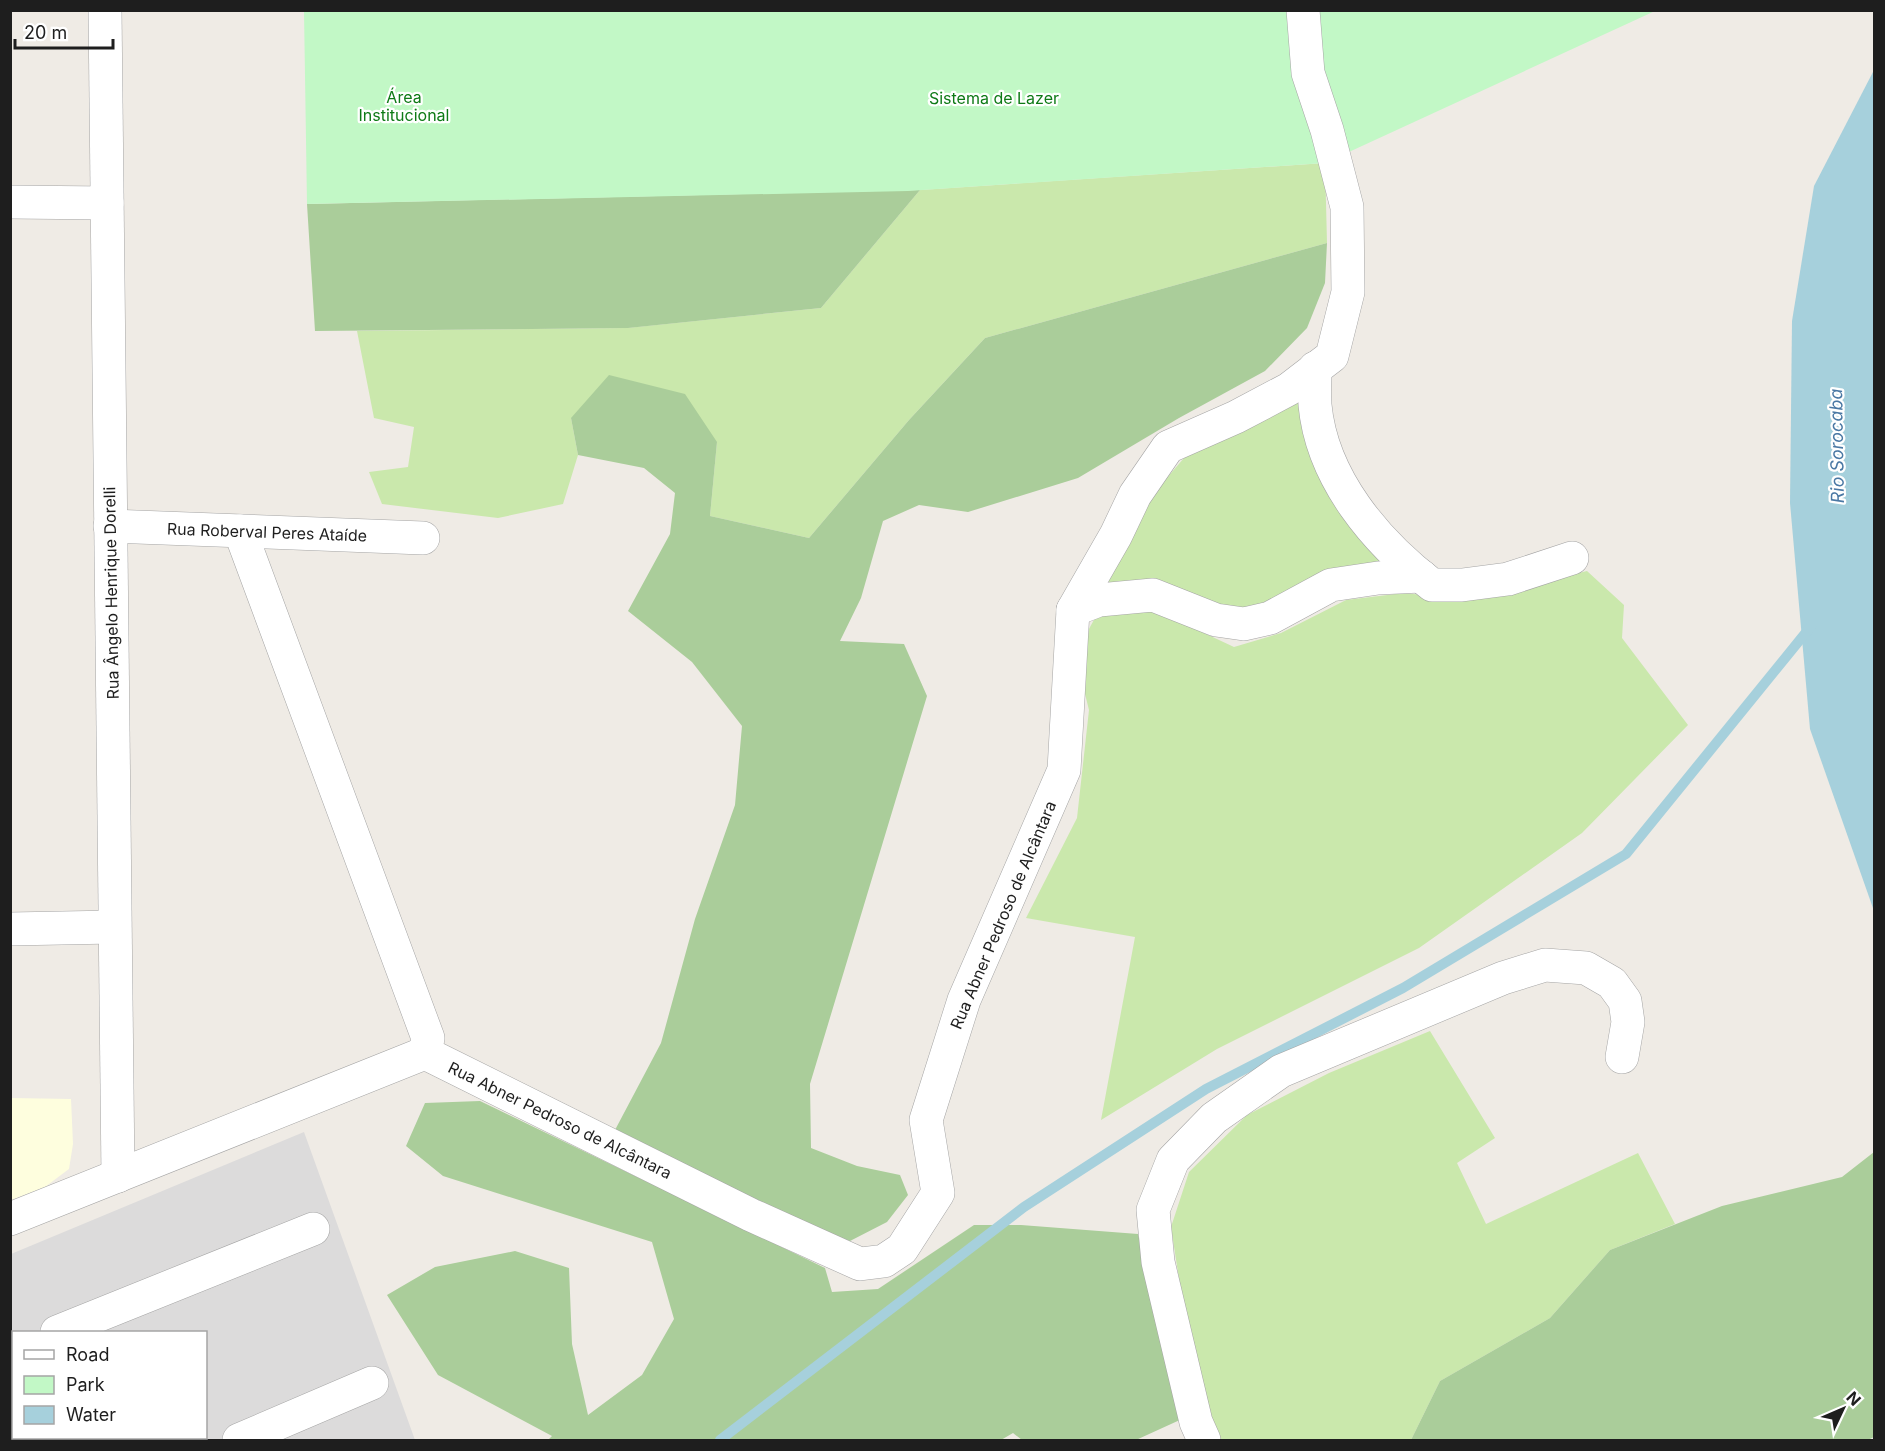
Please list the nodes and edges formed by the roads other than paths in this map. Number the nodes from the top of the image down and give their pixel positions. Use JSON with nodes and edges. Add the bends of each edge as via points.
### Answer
{"nodes":[{"id":1,"x":105,"y":10,"type":"edge"},
{"id":2,"x":1303,"y":10,"type":"edge"},
{"id":3,"x":10,"y":202,"type":"edge"},
{"id":4,"x":107,"y":203,"type":"junction"},
{"id":5,"x":1315,"y":369,"type":"junction"},
{"id":6,"x":110,"y":526,"type":"junction"},
{"id":7,"x":240,"y":531,"type":"junction"},
{"id":8,"x":423,"y":538,"type":"dead end"},
{"id":9,"x":1572,"y":558,"type":"dead end"},
{"id":10,"x":1421,"y":576,"type":"junction"},
{"id":11,"x":1073,"y":610,"type":"junction"},
{"id":12,"x":114,"y":927,"type":"junction"},
{"id":13,"x":10,"y":929,"type":"edge"},
{"id":14,"x":425,"y":1053,"type":"junction"},
{"id":15,"x":1622,"y":1057,"type":"dead end"},
{"id":16,"x":118,"y":1176,"type":"junction"},
{"id":17,"x":10,"y":1219,"type":"edge"},
{"id":18,"x":313,"y":1229,"type":"dead end"},
{"id":19,"x":59,"y":1331,"type":"edge"},
{"id":20,"x":372,"y":1383,"type":"dead end"},
{"id":21,"x":239,"y":1440,"type":"edge"},
{"id":22,"x":1204,"y":1440,"type":"edge"}],
"edges":[{"from":1,"to":4,"type":"street","name":"Rua Ângelo Henrique Dorelli"},
{"from":2,"to":5,"type":"street","name":"Rua Abner Pedroso de Alcântara","via":[[1308,73],[1347,207],[1348,291],[1332,356]]},
{"from":3,"to":4,"type":"street"},
{"from":4,"to":6,"type":"street","name":"Rua Ângelo Henrique Dorelli"},
{"from":5,"to":10,"type":"street","via":[[1315,406],[1333,468],[1376,534]]},
{"from":5,"to":11,"type":"street","name":"Rua Abner Pedroso de Alcântara","via":[[1247,412],[1168,447],[1135,495]]},
{"from":6,"to":7,"type":"street","name":"Rua Roberval Peres Ataíde"},
{"from":6,"to":12,"type":"street","name":"Rua Ângelo Henrique Dorelli"},
{"from":7,"to":8,"type":"street","name":"Rua Roberval Peres Ataíde"},
{"from":7,"to":14,"type":"street","via":[[428,1038]]},
{"from":9,"to":10,"type":"street","via":[[1508,579],[1432,585]]},
{"from":10,"to":11,"type":"street","via":[[1331,585],[1270,618],[1244,624],[1216,620],[1153,595],[1099,600]]},
{"from":11,"to":14,"type":"street","name":"Rua Abner Pedroso de Alcântara","via":[[1064,770],[964,1000],[926,1120],[938,1193],[902,1249],[884,1261],[860,1264],[751,1215]]},
{"from":12,"to":13,"type":"street"},
{"from":12,"to":16,"type":"street","name":"Rua Ângelo Henrique Dorelli"},
{"from":14,"to":16,"type":"street"},
{"from":15,"to":22,"type":"street","via":[[1628,1022],[1625,1001],[1612,983],[1586,968],[1545,965],[1503,978],[1281,1071],[1214,1118],[1173,1160],[1153,1210],[1158,1262],[1196,1422]]},
{"from":16,"to":17,"type":"street"},
{"from":18,"to":19,"type":"street"},
{"from":20,"to":21,"type":"street"}]}
